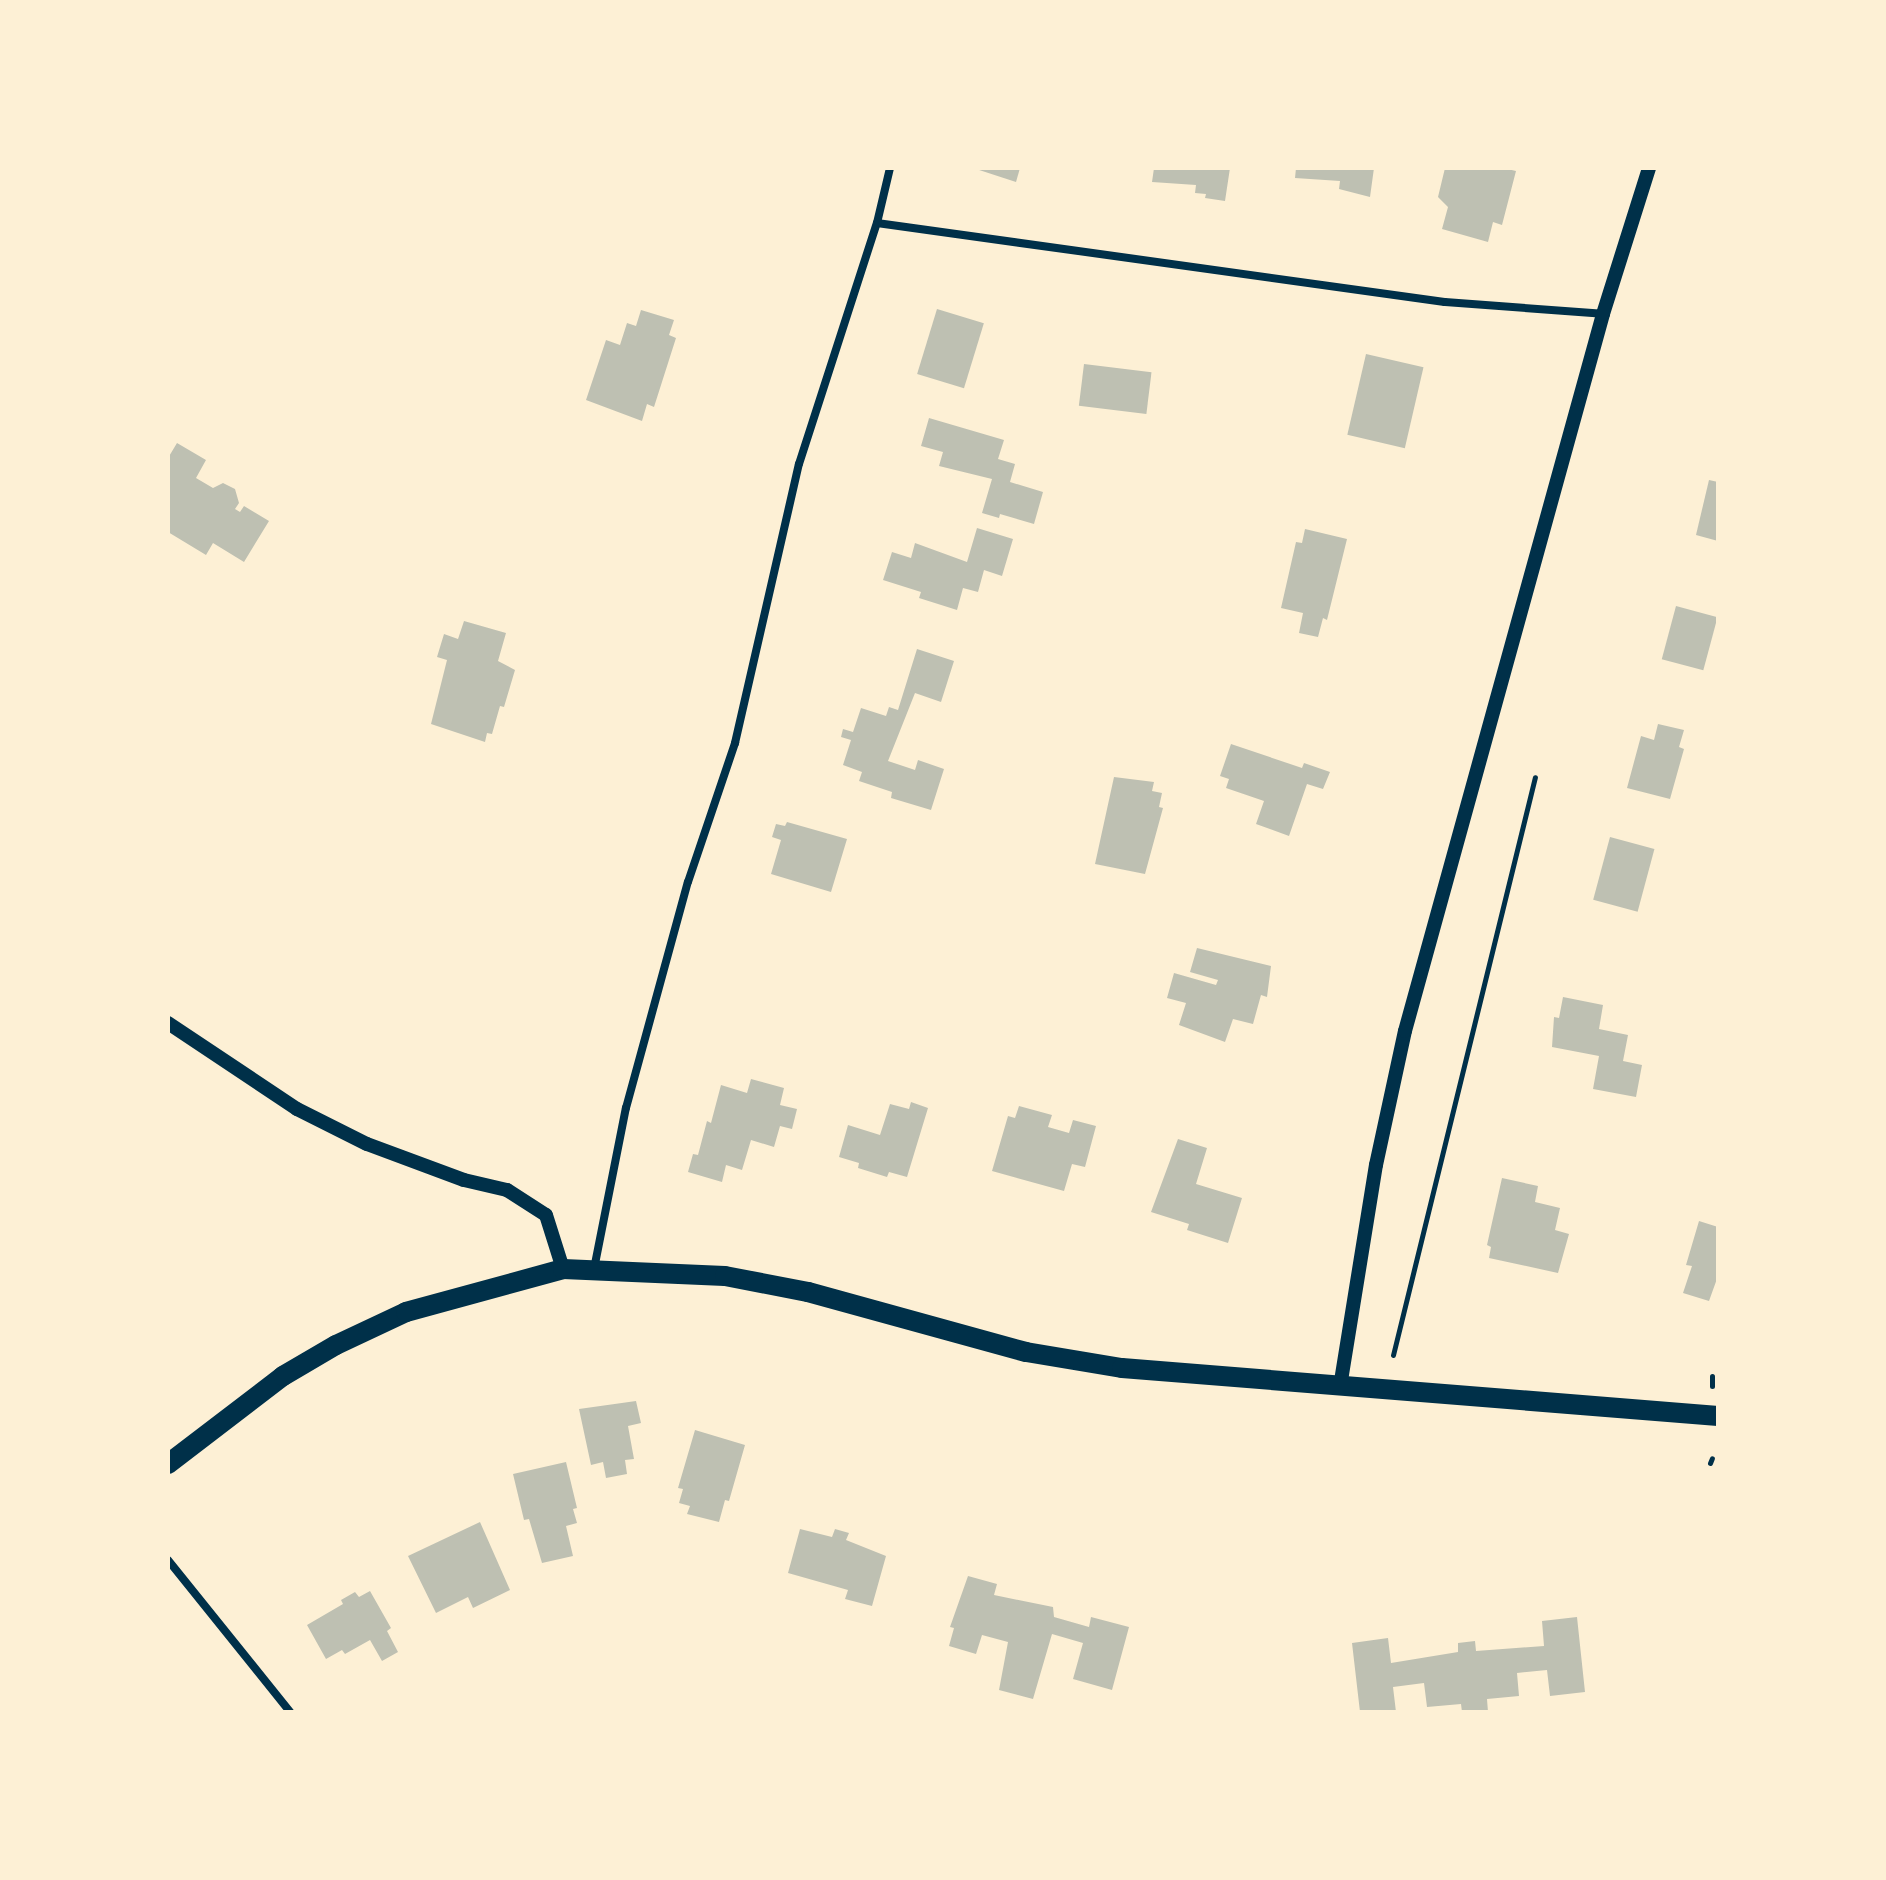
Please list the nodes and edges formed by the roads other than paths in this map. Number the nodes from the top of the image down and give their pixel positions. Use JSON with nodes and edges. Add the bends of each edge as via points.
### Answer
{"nodes":[{"id":1,"x":890,"y":168,"type":"edge"},
{"id":2,"x":1649,"y":168,"type":"edge"},
{"id":3,"x":877,"y":223,"type":"junction"},
{"id":4,"x":1603,"y":314,"type":"junction"},
{"id":5,"x":168,"y":1023,"type":"edge"},
{"id":6,"x":563,"y":1269,"type":"junction"},
{"id":7,"x":594,"y":1269,"type":"junction"},
{"id":8,"x":1340,"y":1387,"type":"junction"},
{"id":9,"x":1718,"y":1416,"type":"edge"},
{"id":10,"x":168,"y":1464,"type":"edge"},
{"id":11,"x":168,"y":1560,"type":"edge"},
{"id":12,"x":290,"y":1712,"type":"edge"}],
"edges":[{"from":1,"to":3,"type":"street"},
{"from":2,"to":4,"type":"street"},
{"from":3,"to":4,"type":"street","via":[[1445,302]]},
{"from":3,"to":7,"type":"street","via":[[799,464],[742,717],[626,1108]]},
{"from":4,"to":8,"type":"street","via":[[1405,1031],[1376,1165]]},
{"from":5,"to":6,"type":"street","via":[[297,1109],[367,1144],[507,1190],[546,1215]]},
{"from":6,"to":7,"type":"main road"},
{"from":6,"to":10,"type":"main road","via":[[406,1312],[336,1345],[283,1376]]},
{"from":7,"to":8,"type":"main road","via":[[725,1276],[808,1292],[1026,1352],[1122,1368]]},
{"from":8,"to":9,"type":"main road"},
{"from":11,"to":12,"type":"street"}]}
